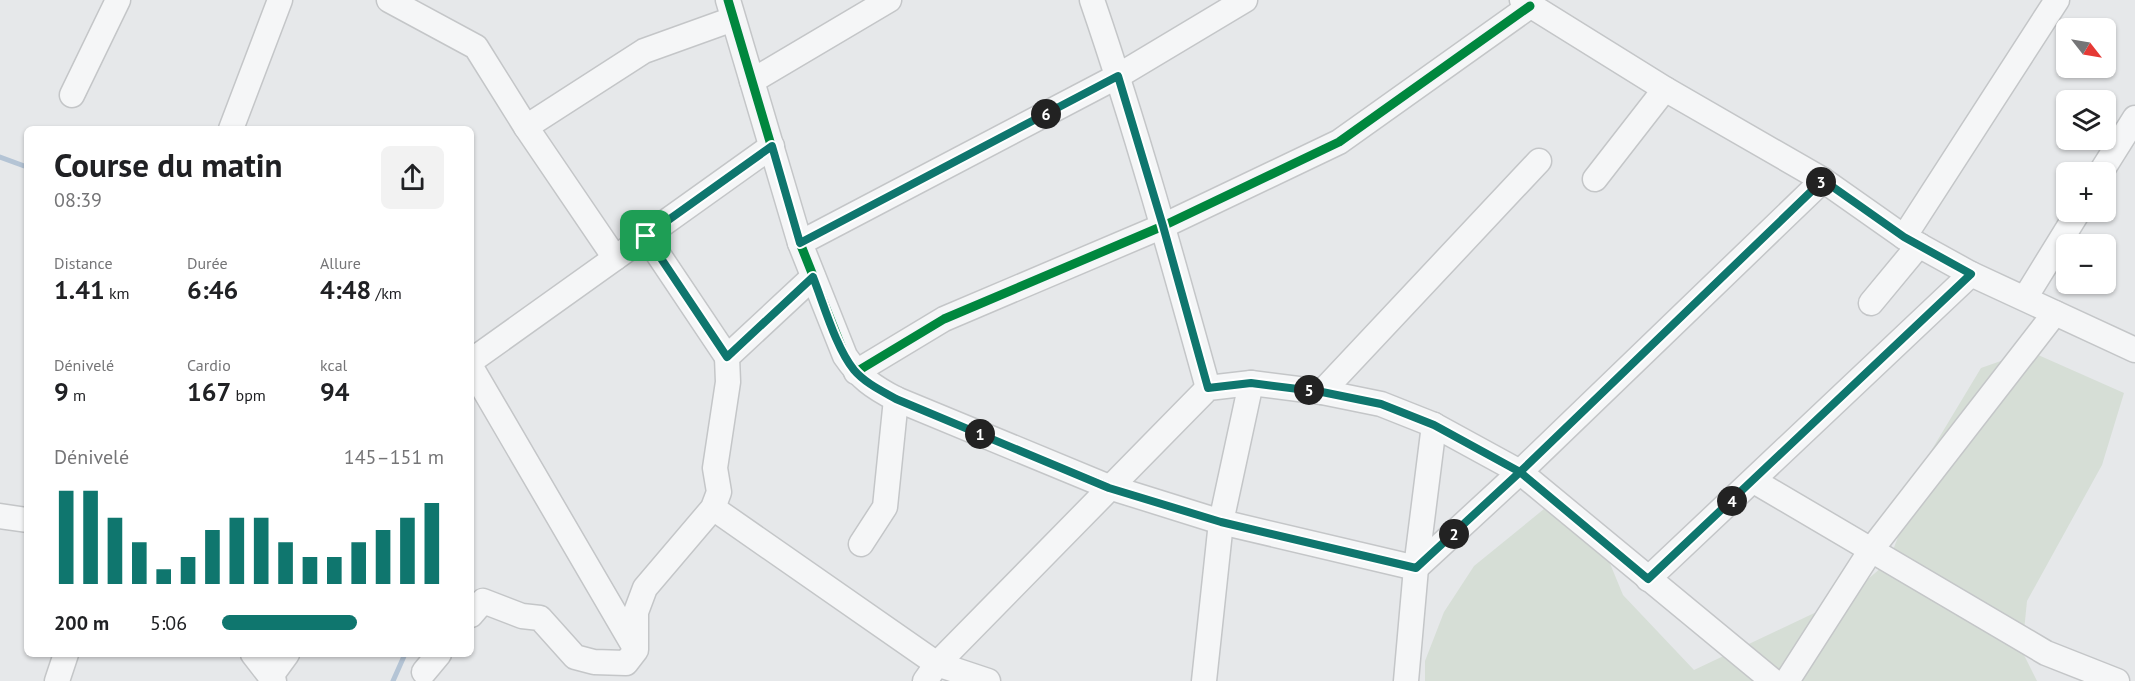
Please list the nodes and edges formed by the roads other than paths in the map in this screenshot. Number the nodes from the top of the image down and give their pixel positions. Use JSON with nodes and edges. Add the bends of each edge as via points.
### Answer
{"nodes":[{"id":1,"x":118,"y":0,"type":"edge"},
{"id":2,"x":280,"y":0,"type":"edge"},
{"id":3,"x":889,"y":0,"type":"edge"},
{"id":4,"x":1092,"y":0,"type":"edge"},
{"id":5,"x":1245,"y":0,"type":"edge"},
{"id":6,"x":2057,"y":0,"type":"edge"},
{"id":7,"x":394,"y":1,"type":"edge"},
{"id":8,"x":1526,"y":3,"type":"edge"},
{"id":9,"x":731,"y":10,"type":"edge"},
{"id":10,"x":1118,"y":76,"type":"junction"},
{"id":11,"x":752,"y":81,"type":"junction"},
{"id":12,"x":1665,"y":89,"type":"junction"},
{"id":13,"x":72,"y":95,"type":"dead end"},
{"id":14,"x":2135,"y":118,"type":"edge"},
{"id":15,"x":232,"y":126,"type":"edge"},
{"id":16,"x":526,"y":126,"type":"junction"},
{"id":17,"x":772,"y":146,"type":"junction"},
{"id":18,"x":1539,"y":161,"type":"dead end"},
{"id":19,"x":2108,"y":162,"type":"edge"},
{"id":20,"x":1595,"y":179,"type":"dead end"},
{"id":21,"x":1823,"y":180,"type":"junction"},
{"id":22,"x":2072,"y":222,"type":"edge"},
{"id":23,"x":1163,"y":226,"type":"junction"},
{"id":24,"x":646,"y":236,"type":"junction"},
{"id":25,"x":1911,"y":241,"type":"junction"},
{"id":26,"x":800,"y":243,"type":"junction"},
{"id":27,"x":615,"y":258,"type":"junction"},
{"id":28,"x":1971,"y":274,"type":"junction"},
{"id":29,"x":813,"y":277,"type":"junction"},
{"id":30,"x":2025,"y":298,"type":"junction"},
{"id":31,"x":1871,"y":303,"type":"dead end"},
{"id":32,"x":2055,"y":313,"type":"junction"},
{"id":33,"x":2135,"y":350,"type":"edge"},
{"id":34,"x":727,"y":357,"type":"junction"},
{"id":35,"x":474,"y":359,"type":"edge"},
{"id":36,"x":474,"y":372,"type":"edge"},
{"id":37,"x":856,"y":372,"type":"junction"},
{"id":38,"x":1251,"y":383,"type":"junction"},
{"id":39,"x":1208,"y":388,"type":"junction"},
{"id":40,"x":1322,"y":392,"type":"junction"},
{"id":41,"x":896,"y":399,"type":"junction"},
{"id":42,"x":1434,"y":425,"type":"junction"},
{"id":43,"x":1520,"y":472,"type":"junction"},
{"id":44,"x":1754,"y":481,"type":"junction"},
{"id":45,"x":1109,"y":488,"type":"junction"},
{"id":46,"x":713,"y":508,"type":"junction"},
{"id":47,"x":0,"y":516,"type":"edge"},
{"id":48,"x":24,"y":520,"type":"edge"},
{"id":49,"x":1221,"y":522,"type":"junction"},
{"id":50,"x":861,"y":544,"type":"dead end"},
{"id":51,"x":1871,"y":550,"type":"junction"},
{"id":52,"x":1416,"y":568,"type":"junction"},
{"id":53,"x":1648,"y":579,"type":"junction"},
{"id":54,"x":474,"y":612,"type":"edge"},
{"id":55,"x":636,"y":650,"type":"junction"},
{"id":56,"x":65,"y":657,"type":"edge"},
{"id":57,"x":255,"y":657,"type":"edge"},
{"id":58,"x":285,"y":657,"type":"edge"},
{"id":59,"x":931,"y":673,"type":"edge"},
{"id":60,"x":2135,"y":676,"type":"edge"},
{"id":61,"x":2107,"y":677,"type":"edge"},
{"id":62,"x":273,"y":679,"type":"edge"},
{"id":63,"x":57,"y":681,"type":"edge"},
{"id":64,"x":988,"y":681,"type":"edge"},
{"id":65,"x":1204,"y":681,"type":"edge"},
{"id":66,"x":1406,"y":681,"type":"edge"},
{"id":67,"x":1773,"y":681,"type":"edge"},
{"id":68,"x":1787,"y":681,"type":"edge"},
{"id":69,"x":2070,"y":681,"type":"edge"},
{"id":70,"x":2133,"y":681,"type":"edge"}],
"edges":[{"from":1,"to":13,"type":"street"},
{"from":2,"to":15,"type":"street"},
{"from":3,"to":11,"type":"street"},
{"from":4,"to":10,"type":"street"},
{"from":5,"to":10,"type":"street"},
{"from":6,"to":25,"type":"street"},
{"from":7,"to":16,"type":"street","via":[[476,48]]},
{"from":8,"to":12,"type":"street"},
{"from":8,"to":23,"type":"street","via":[[1339,142]]},
{"from":9,"to":11,"type":"street"},
{"from":9,"to":16,"type":"street","via":[[644,51]]},
{"from":10,"to":23,"type":"street"},
{"from":10,"to":26,"type":"street"},
{"from":11,"to":17,"type":"street"},
{"from":12,"to":20,"type":"street"},
{"from":12,"to":21,"type":"street"},
{"from":14,"to":19,"type":"street"},
{"from":16,"to":27,"type":"street"},
{"from":17,"to":24,"type":"street"},
{"from":17,"to":26,"type":"street"},
{"from":18,"to":40,"type":"street"},
{"from":21,"to":25,"type":"street"},
{"from":21,"to":43,"type":"street"},
{"from":22,"to":30,"type":"street"},
{"from":23,"to":37,"type":"street","via":[[945,319]]},
{"from":23,"to":39,"type":"street"},
{"from":24,"to":27,"type":"street"},
{"from":24,"to":34,"type":"street"},
{"from":25,"to":28,"type":"street"},
{"from":25,"to":31,"type":"street"},
{"from":26,"to":29,"type":"street"},
{"from":27,"to":35,"type":"street"},
{"from":28,"to":30,"type":"street"},
{"from":28,"to":44,"type":"street"},
{"from":29,"to":34,"type":"street"},
{"from":29,"to":37,"type":"street","via":[[844,356]]},
{"from":30,"to":32,"type":"street"},
{"from":32,"to":33,"type":"street"},
{"from":32,"to":51,"type":"street"},
{"from":34,"to":46,"type":"street","via":[[728,382],[715,468],[719,492]]},
{"from":36,"to":55,"type":"street"},
{"from":37,"to":41,"type":"street"},
{"from":38,"to":39,"type":"street"},
{"from":38,"to":40,"type":"street"},
{"from":38,"to":49,"type":"street"},
{"from":39,"to":45,"type":"street"},
{"from":40,"to":42,"type":"street","via":[[1381,404]]},
{"from":41,"to":45,"type":"street"},
{"from":41,"to":50,"type":"street","via":[[885,507]]},
{"from":42,"to":43,"type":"street"},
{"from":42,"to":52,"type":"street"},
{"from":43,"to":52,"type":"street"},
{"from":43,"to":53,"type":"street"},
{"from":44,"to":51,"type":"street"},
{"from":44,"to":53,"type":"street"},
{"from":45,"to":49,"type":"street"},
{"from":45,"to":59,"type":"street"},
{"from":46,"to":55,"type":"street","via":[[645,588],[636,612]]},
{"from":46,"to":59,"type":"street"},
{"from":47,"to":48,"type":"street"},
{"from":49,"to":52,"type":"street"},
{"from":49,"to":65,"type":"street"},
{"from":51,"to":61,"type":"street","via":[[2046,653]]},
{"from":51,"to":68,"type":"street"},
{"from":52,"to":66,"type":"street"},
{"from":53,"to":67,"type":"street"},
{"from":54,"to":55,"type":"street","via":[[483,601],[522,616],[540,618],[575,657],[594,662],[626,663]]},
{"from":56,"to":63,"type":"street"},
{"from":57,"to":62,"type":"street"},
{"from":58,"to":62,"type":"street"},
{"from":59,"to":64,"type":"street"},
{"from":60,"to":70,"type":"street"},
{"from":61,"to":69,"type":"street"}]}
